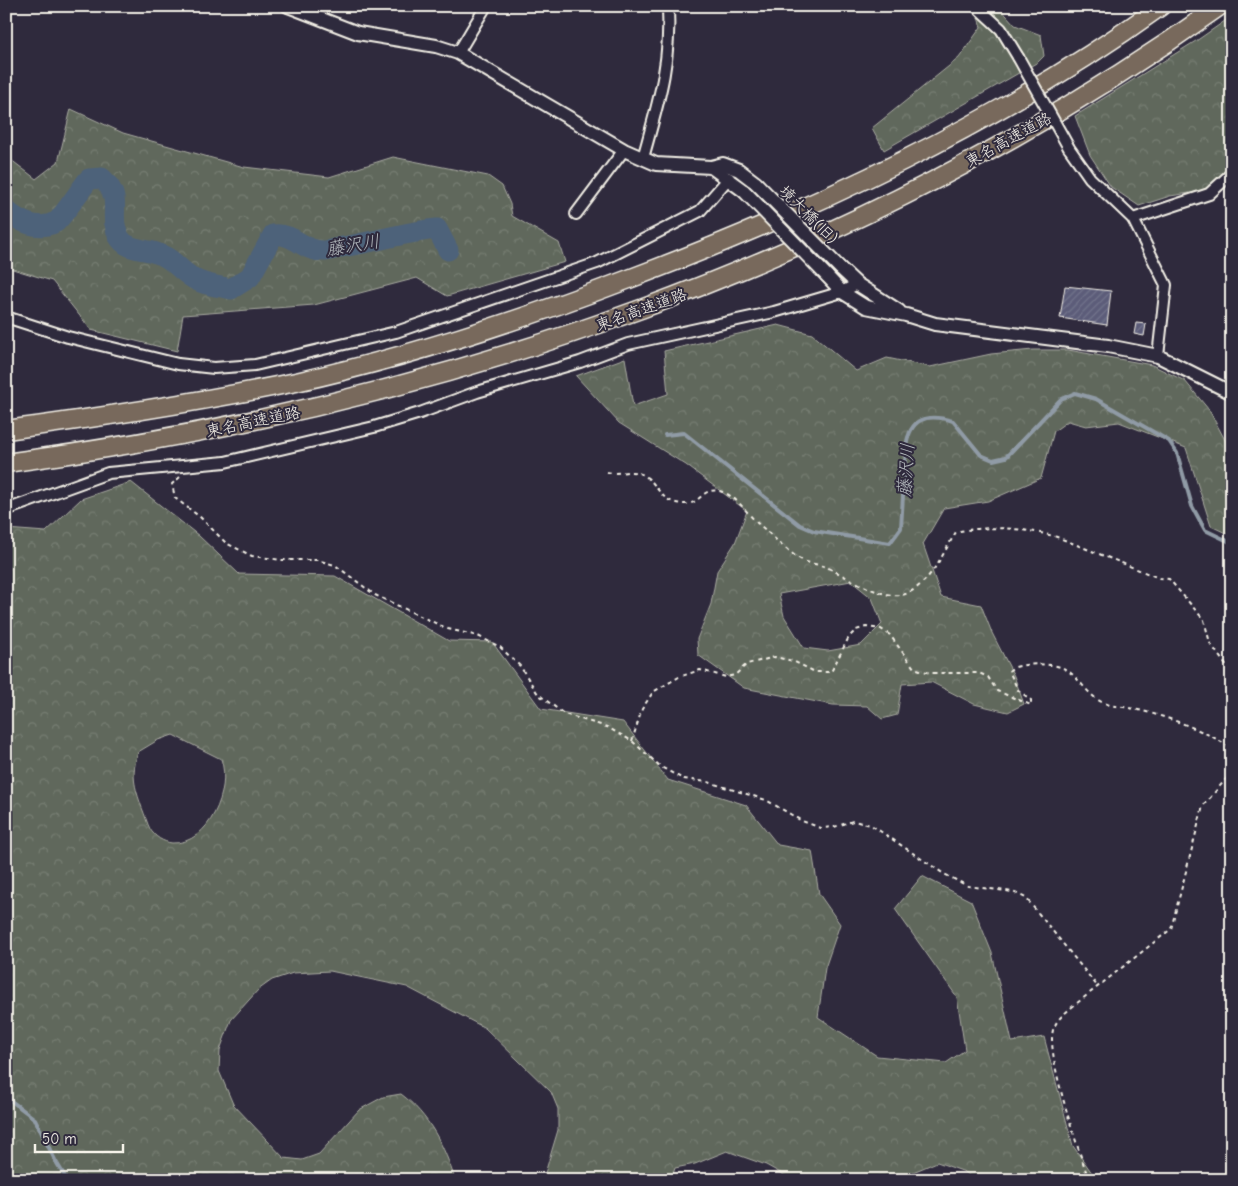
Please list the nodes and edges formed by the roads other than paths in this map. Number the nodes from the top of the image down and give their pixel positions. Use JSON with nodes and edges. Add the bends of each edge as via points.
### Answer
{"nodes":[{"id":1,"x":288,"y":6,"type":"edge"},
{"id":2,"x":486,"y":6,"type":"edge"},
{"id":3,"x":668,"y":6,"type":"edge"},
{"id":4,"x":976,"y":6,"type":"edge"},
{"id":5,"x":1161,"y":6,"type":"edge"},
{"id":6,"x":1220,"y":6,"type":"edge"},
{"id":7,"x":458,"y":53,"type":"junction"},
{"id":8,"x":624,"y":150,"type":"junction"},
{"id":9,"x":643,"y":158,"type":"junction"},
{"id":10,"x":711,"y":166,"type":"junction"},
{"id":11,"x":1232,"y":174,"type":"edge"},
{"id":12,"x":729,"y":178,"type":"junction"},
{"id":13,"x":576,"y":214,"type":"dead end"},
{"id":14,"x":1132,"y":219,"type":"junction"},
{"id":15,"x":857,"y":284,"type":"junction"},
{"id":16,"x":842,"y":292,"type":"junction"},
{"id":17,"x":906,"y":315,"type":"junction"},
{"id":18,"x":6,"y":317,"type":"edge"},
{"id":19,"x":1158,"y":356,"type":"junction"},
{"id":20,"x":1232,"y":393,"type":"edge"},
{"id":21,"x":6,"y":430,"type":"edge"},
{"id":22,"x":6,"y":463,"type":"edge"},
{"id":23,"x":6,"y":510,"type":"edge"}],
"edges":[{"from":1,"to":7,"type":"street","name":"境大橋(旧)","via":[[358,33],[436,46]]},
{"from":2,"to":7,"type":"street"},
{"from":3,"to":9,"type":"street","via":[[669,51],[664,82]]},
{"from":4,"to":14,"type":"street","bridge":true,"via":[[1001,29],[1069,148],[1090,178]]},
{"from":5,"to":21,"type":"highway","name":"東名高速道路","via":[[1048,80],[897,163],[803,208],[699,252],[553,308],[439,344],[297,381],[156,408]]},
{"from":6,"to":22,"type":"highway","name":"東名高速道路","via":[[1173,40],[1075,101],[926,185],[785,252],[678,296],[502,357],[376,393],[164,440]]},
{"from":7,"to":8,"type":"street","name":"境大橋(旧)"},
{"from":8,"to":9,"type":"street","name":"境大橋(旧)"},
{"from":8,"to":13,"type":"street"},
{"from":9,"to":10,"type":"street","name":"境大橋(旧)","via":[[656,164]]},
{"from":10,"to":12,"type":"street"},
{"from":10,"to":15,"type":"street","name":"境大橋(旧)","bridge":true,"via":[[723,164],[739,170],[756,183]]},
{"from":11,"to":14,"type":"street","via":[[1209,194]]},
{"from":12,"to":16,"type":"street","bridge":true},
{"from":12,"to":18,"type":"street","via":[[700,211],[598,263],[396,332],[255,365],[214,368],[178,364],[68,337]]},
{"from":14,"to":19,"type":"street","via":[[1166,285]]},
{"from":15,"to":16,"type":"street"},
{"from":15,"to":17,"type":"street","name":"境大橋(旧)"},
{"from":16,"to":17,"type":"street","via":[[866,308]]},
{"from":16,"to":23,"type":"street","via":[[774,312],[628,344],[374,427],[225,462],[108,473]]},
{"from":17,"to":19,"type":"street","via":[[935,324],[1108,346]]},
{"from":19,"to":20,"type":"street"}]}
